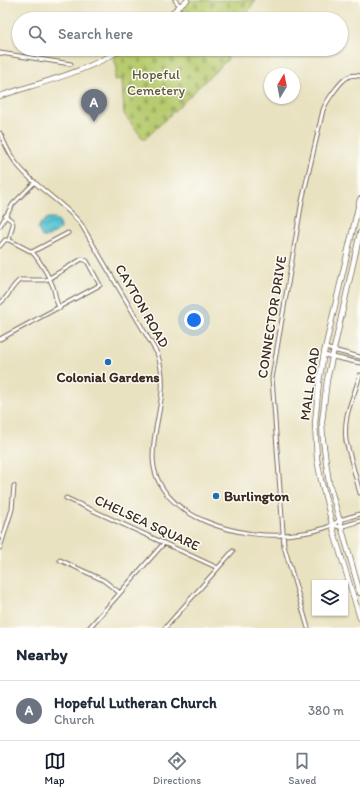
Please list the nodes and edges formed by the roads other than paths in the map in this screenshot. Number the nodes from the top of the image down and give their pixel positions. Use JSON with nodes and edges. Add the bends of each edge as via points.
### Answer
{"nodes":[{"id":1,"x":175,"y":0,"type":"edge"},
{"id":2,"x":187,"y":0,"type":"edge"},
{"id":3,"x":180,"y":6,"type":"junction"},
{"id":4,"x":173,"y":12,"type":"edge"},
{"id":5,"x":0,"y":54,"type":"edge"},
{"id":6,"x":12,"y":56,"type":"edge"},
{"id":7,"x":14,"y":56,"type":"edge"},
{"id":8,"x":109,"y":56,"type":"edge"},
{"id":9,"x":71,"y":64,"type":"dead end"},
{"id":10,"x":360,"y":76,"type":"edge"},
{"id":11,"x":0,"y":96,"type":"edge"},
{"id":12,"x":0,"y":133,"type":"edge"},
{"id":13,"x":35,"y":182,"type":"junction"},
{"id":14,"x":360,"y":198,"type":"edge"},
{"id":15,"x":359,"y":210,"type":"edge"},
{"id":16,"x":5,"y":216,"type":"junction"},
{"id":17,"x":358,"y":216,"type":"edge"},
{"id":18,"x":0,"y":226,"type":"edge"},
{"id":19,"x":68,"y":233,"type":"dead end"},
{"id":20,"x":360,"y":233,"type":"edge"},
{"id":21,"x":9,"y":240,"type":"junction"},
{"id":22,"x":0,"y":246,"type":"edge"},
{"id":23,"x":32,"y":252,"type":"junction"},
{"id":24,"x":48,"y":279,"type":"junction"},
{"id":25,"x":0,"y":303,"type":"edge"},
{"id":26,"x":60,"y":308,"type":"junction"},
{"id":27,"x":0,"y":340,"type":"edge"},
{"id":28,"x":325,"y":348,"type":"junction"},
{"id":29,"x":333,"y":350,"type":"junction"},
{"id":30,"x":324,"y":355,"type":"junction"},
{"id":31,"x":360,"y":356,"type":"edge"},
{"id":32,"x":332,"y":357,"type":"junction"},
{"id":33,"x":360,"y":363,"type":"edge"},
{"id":34,"x":360,"y":375,"type":"edge"},
{"id":35,"x":14,"y":486,"type":"dead end"},
{"id":36,"x":360,"y":493,"type":"edge"},
{"id":37,"x":66,"y":498,"type":"dead end"},
{"id":38,"x":360,"y":514,"type":"edge"},
{"id":39,"x":339,"y":520,"type":"junction"},
{"id":40,"x":360,"y":521,"type":"edge"},
{"id":41,"x":332,"y":525,"type":"junction"},
{"id":42,"x":340,"y":527,"type":"junction"},
{"id":43,"x":283,"y":535,"type":"junction"},
{"id":44,"x":164,"y":543,"type":"junction"},
{"id":45,"x":0,"y":548,"type":"edge"},
{"id":46,"x":233,"y":551,"type":"dead end"},
{"id":47,"x":60,"y":560,"type":"dead end"},
{"id":48,"x":218,"y":568,"type":"junction"},
{"id":49,"x":120,"y":593,"type":"junction"},
{"id":50,"x":360,"y":593,"type":"edge"},
{"id":51,"x":360,"y":618,"type":"edge"},
{"id":52,"x":89,"y":628,"type":"edge"},
{"id":53,"x":165,"y":628,"type":"edge"},
{"id":54,"x":308,"y":628,"type":"edge"}],
"edges":[{"from":1,"to":3,"type":"street"},
{"from":2,"to":3,"type":"main road"},
{"from":3,"to":4,"type":"main road"},
{"from":5,"to":6,"type":"street"},
{"from":7,"to":9,"type":"street"},
{"from":8,"to":11,"type":"main road","via":[[69,75]]},
{"from":10,"to":43,"type":"street","name":"CONNECTOR DRIVE","via":[[349,76],[344,80],[323,110],[302,201],[272,378]]},
{"from":12,"to":13,"type":"street","name":"CAYTON ROAD","via":[[14,161]]},
{"from":13,"to":16,"type":"street"},
{"from":13,"to":43,"type":"street","name":"CAYTON ROAD","via":[[69,210],[81,224],[157,352],[163,385],[153,458],[155,473],[165,493],[186,512],[222,527],[257,535]]},
{"from":14,"to":15,"type":"main road","name":"MALL ROAD"},
{"from":15,"to":17,"type":"main road","name":"MALL ROAD"},
{"from":16,"to":18,"type":"street"},
{"from":16,"to":21,"type":"street","via":[[13,224]]},
{"from":17,"to":28,"type":"main road","name":"MALL ROAD"},
{"from":19,"to":23,"type":"street"},
{"from":20,"to":29,"type":"main road","name":"MALL ROAD"},
{"from":21,"to":22,"type":"street","via":[[5,240]]},
{"from":21,"to":23,"type":"street"},
{"from":23,"to":24,"type":"street"},
{"from":24,"to":25,"type":"street","via":[[20,280]]},
{"from":24,"to":26,"type":"street"},
{"from":24,"to":26,"type":"street","via":[[82,260],[87,261],[100,285]]},
{"from":26,"to":27,"type":"street"},
{"from":28,"to":29,"type":"street"},
{"from":28,"to":30,"type":"main road","name":"MALL ROAD"},
{"from":29,"to":31,"type":"street"},
{"from":29,"to":32,"type":"main road","name":"MALL ROAD"},
{"from":30,"to":32,"type":"street"},
{"from":30,"to":41,"type":"main road","name":"MALL ROAD","via":[[316,404],[316,440],[317,459]]},
{"from":32,"to":33,"type":"street"},
{"from":32,"to":39,"type":"main road","name":"MALL ROAD","via":[[323,403],[323,440],[329,483]]},
{"from":34,"to":36,"type":"street","via":[[347,409],[345,432]]},
{"from":35,"to":45,"type":"street","via":[[12,509]]},
{"from":37,"to":44,"type":"street","name":"CHELSEA SQUARE"},
{"from":38,"to":39,"type":"street"},
{"from":39,"to":41,"type":"street"},
{"from":39,"to":42,"type":"main road","name":"MALL ROAD"},
{"from":40,"to":42,"type":"street"},
{"from":41,"to":42,"type":"street"},
{"from":41,"to":43,"type":"street","name":"CAYTON ROAD"},
{"from":41,"to":51,"type":"main road","name":"MALL ROAD"},
{"from":42,"to":50,"type":"main road","name":"MALL ROAD"},
{"from":43,"to":54,"type":"street","name":"CONNECTOR DRIVE"},
{"from":44,"to":48,"type":"street","name":"CHELSEA SQUARE"},
{"from":44,"to":49,"type":"street"},
{"from":46,"to":48,"type":"street"},
{"from":47,"to":49,"type":"street","via":[[103,580]]},
{"from":48,"to":53,"type":"street"},
{"from":49,"to":52,"type":"street"}]}
